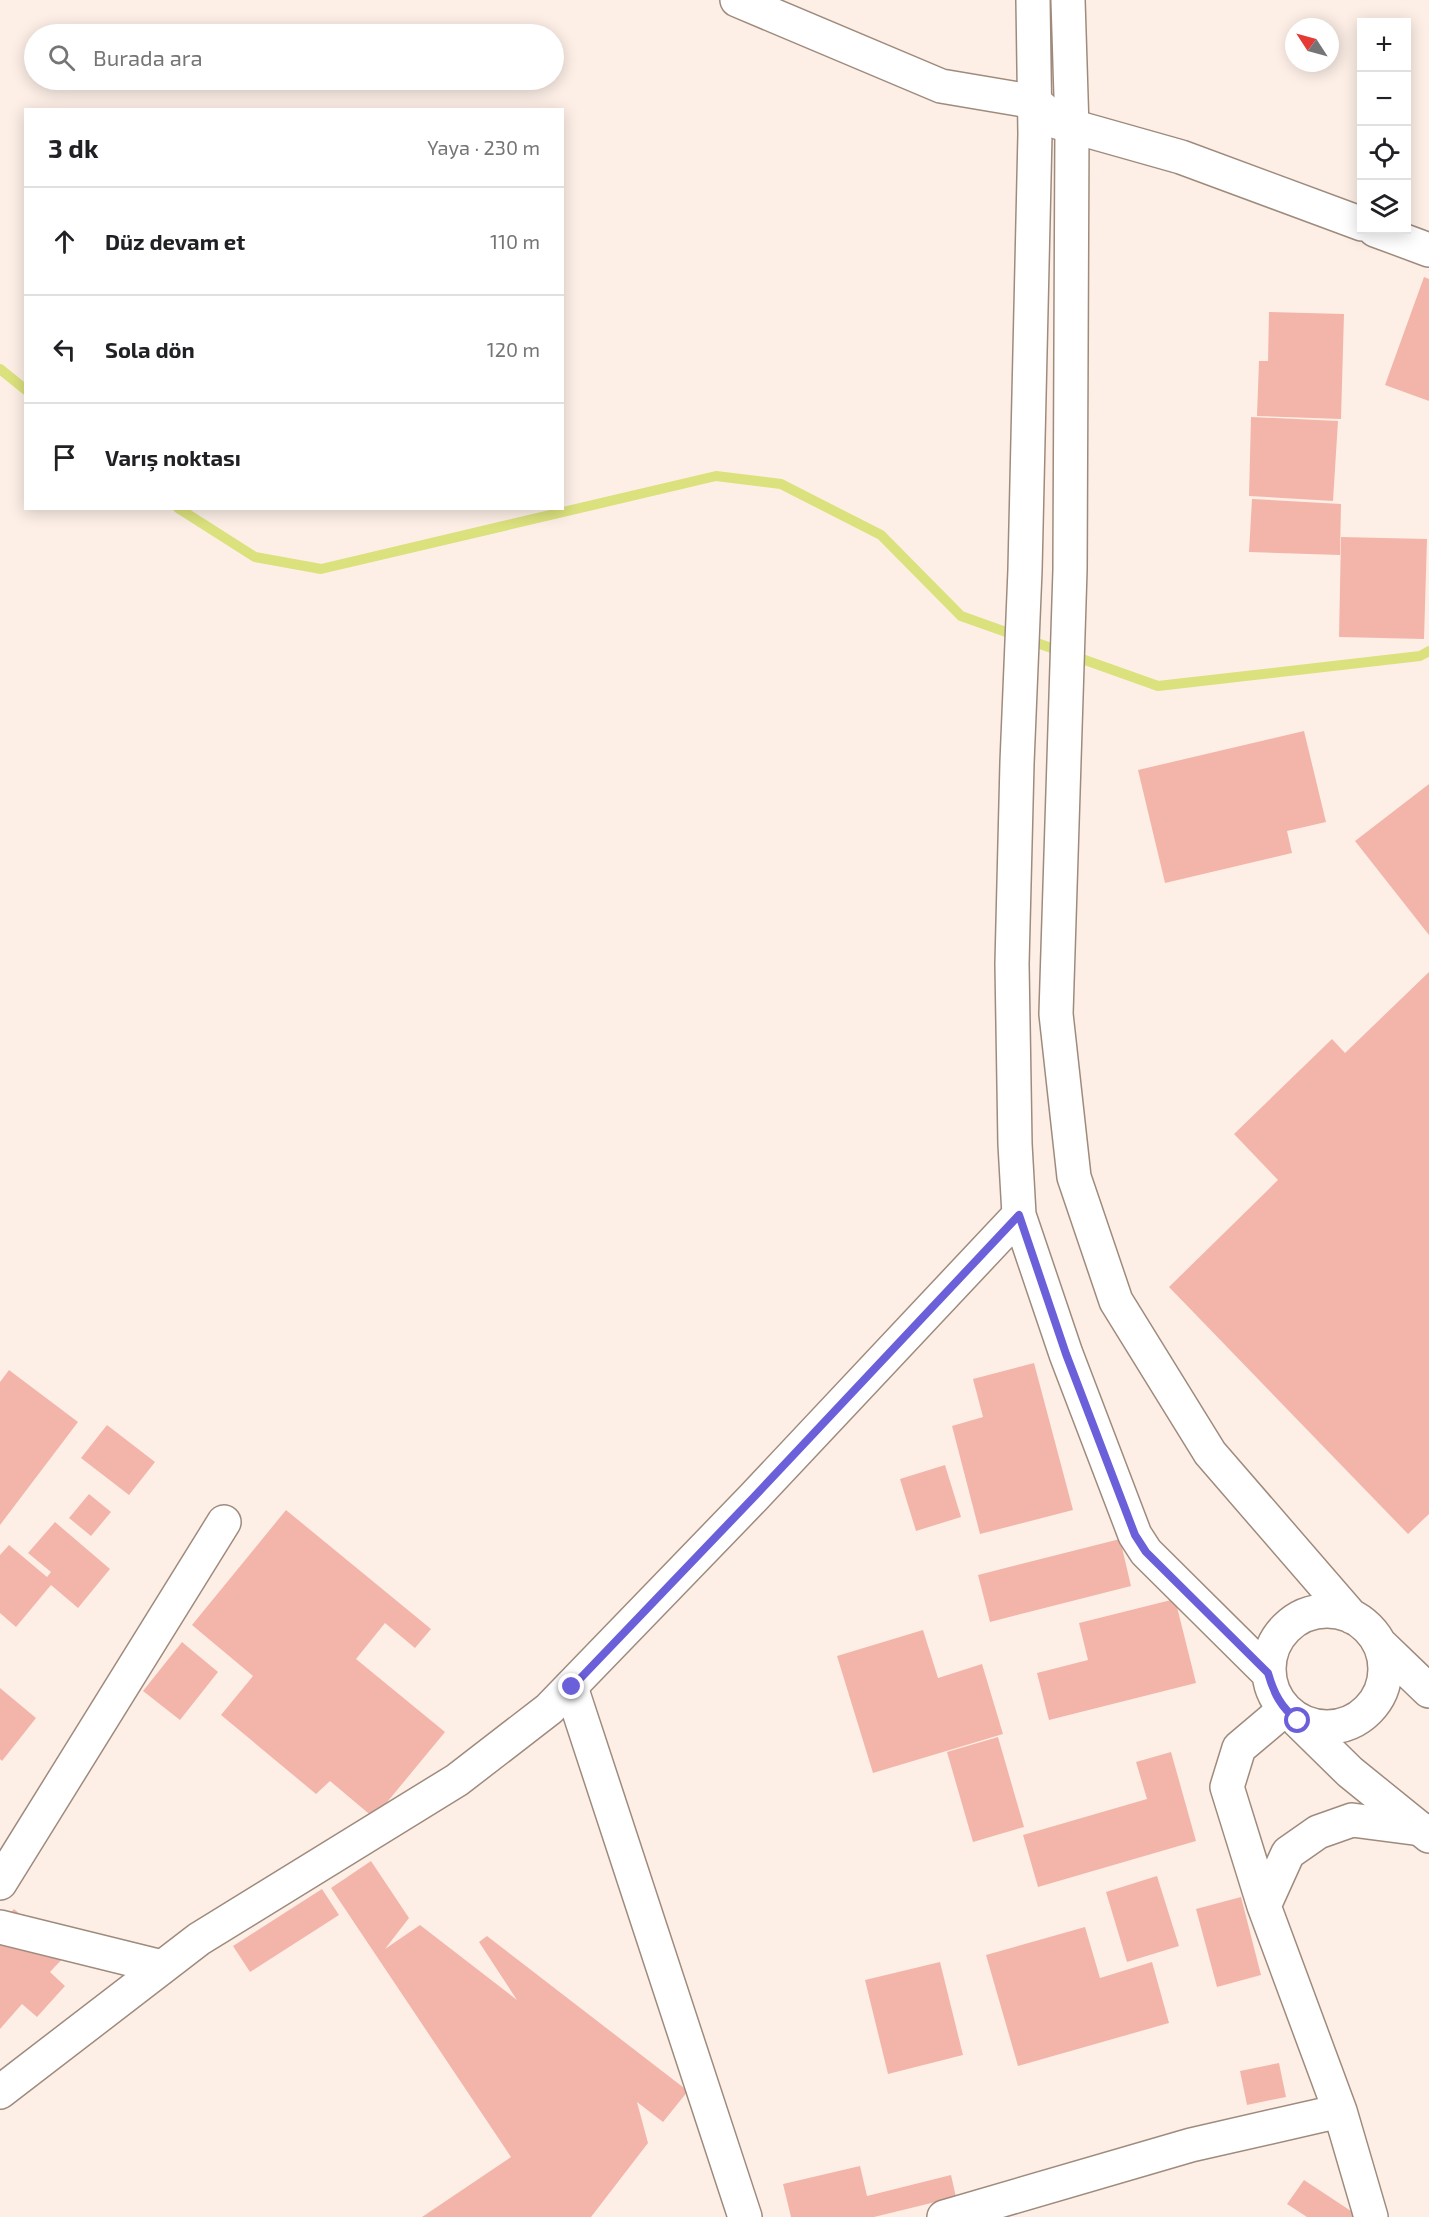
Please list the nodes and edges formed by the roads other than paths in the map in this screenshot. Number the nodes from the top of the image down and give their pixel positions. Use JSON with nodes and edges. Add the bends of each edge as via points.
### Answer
{"nodes":[{"id":1,"x":737,"y":0,"type":"edge"},
{"id":2,"x":1033,"y":0,"type":"edge"},
{"id":3,"x":1068,"y":0,"type":"edge"},
{"id":4,"x":1035,"y":102,"type":"junction"},
{"id":5,"x":1072,"y":128,"type":"junction"},
{"id":6,"x":1357,"y":222,"type":"edge"},
{"id":7,"x":1386,"y":234,"type":"edge"},
{"id":8,"x":1429,"y":250,"type":"edge"},
{"id":9,"x":1019,"y":1215,"type":"junction"},
{"id":10,"x":224,"y":1522,"type":"dead end"},
{"id":11,"x":1353,"y":1617,"type":"junction"},
{"id":12,"x":1380,"y":1644,"type":"junction"},
{"id":13,"x":1268,"y":1673,"type":"junction"},
{"id":14,"x":572,"y":1687,"type":"junction"},
{"id":15,"x":1429,"y":1691,"type":"edge"},
{"id":16,"x":1291,"y":1715,"type":"junction"},
{"id":17,"x":1425,"y":1833,"type":"edge"},
{"id":18,"x":0,"y":1883,"type":"edge"},
{"id":19,"x":1264,"y":1906,"type":"junction"},
{"id":20,"x":0,"y":1927,"type":"edge"},
{"id":21,"x":162,"y":1967,"type":"junction"},
{"id":22,"x":0,"y":2092,"type":"edge"},
{"id":23,"x":1340,"y":2111,"type":"junction"},
{"id":24,"x":745,"y":2217,"type":"edge"},
{"id":25,"x":944,"y":2217,"type":"edge"},
{"id":26,"x":1371,"y":2217,"type":"edge"}],
"edges":[{"from":1,"to":4,"type":"street","via":[[941,86]]},
{"from":2,"to":4,"type":"street"},
{"from":3,"to":5,"type":"street"},
{"from":4,"to":5,"type":"street","via":[[1057,123]]},
{"from":4,"to":9,"type":"street","via":[[1012,964]]},
{"from":5,"to":6,"type":"street","via":[[1181,157]]},
{"from":5,"to":11,"type":"street","via":[[1070,570],[1056,1014],[1074,1177],[1116,1301],[1210,1453]]},
{"from":7,"to":8,"type":"street"},
{"from":9,"to":13,"type":"street","via":[[1066,1354],[1135,1535],[1146,1552]]},
{"from":9,"to":14,"type":"street"},
{"from":10,"to":18,"type":"street"},
{"from":11,"to":12,"type":"street"},
{"from":11,"to":13,"type":"street","via":[[1333,1611],[1313,1613],[1294,1621],[1280,1634],[1271,1653]]},
{"from":12,"to":15,"type":"street"},
{"from":12,"to":16,"type":"street","via":[[1385,1661],[1384,1680],[1367,1712],[1335,1728],[1316,1727]]},
{"from":13,"to":16,"type":"street","via":[[1273,1692]]},
{"from":14,"to":21,"type":"street","via":[[457,1780],[199,1939]]},
{"from":14,"to":24,"type":"street"},
{"from":16,"to":17,"type":"street","via":[[1350,1772]]},
{"from":16,"to":19,"type":"street","via":[[1239,1748],[1227,1787]]},
{"from":17,"to":19,"type":"street","via":[[1352,1820],[1318,1832],[1288,1853]]},
{"from":19,"to":23,"type":"street"},
{"from":20,"to":21,"type":"street"},
{"from":21,"to":22,"type":"street"},
{"from":23,"to":25,"type":"street","via":[[1191,2145]]},
{"from":23,"to":26,"type":"street"}]}
